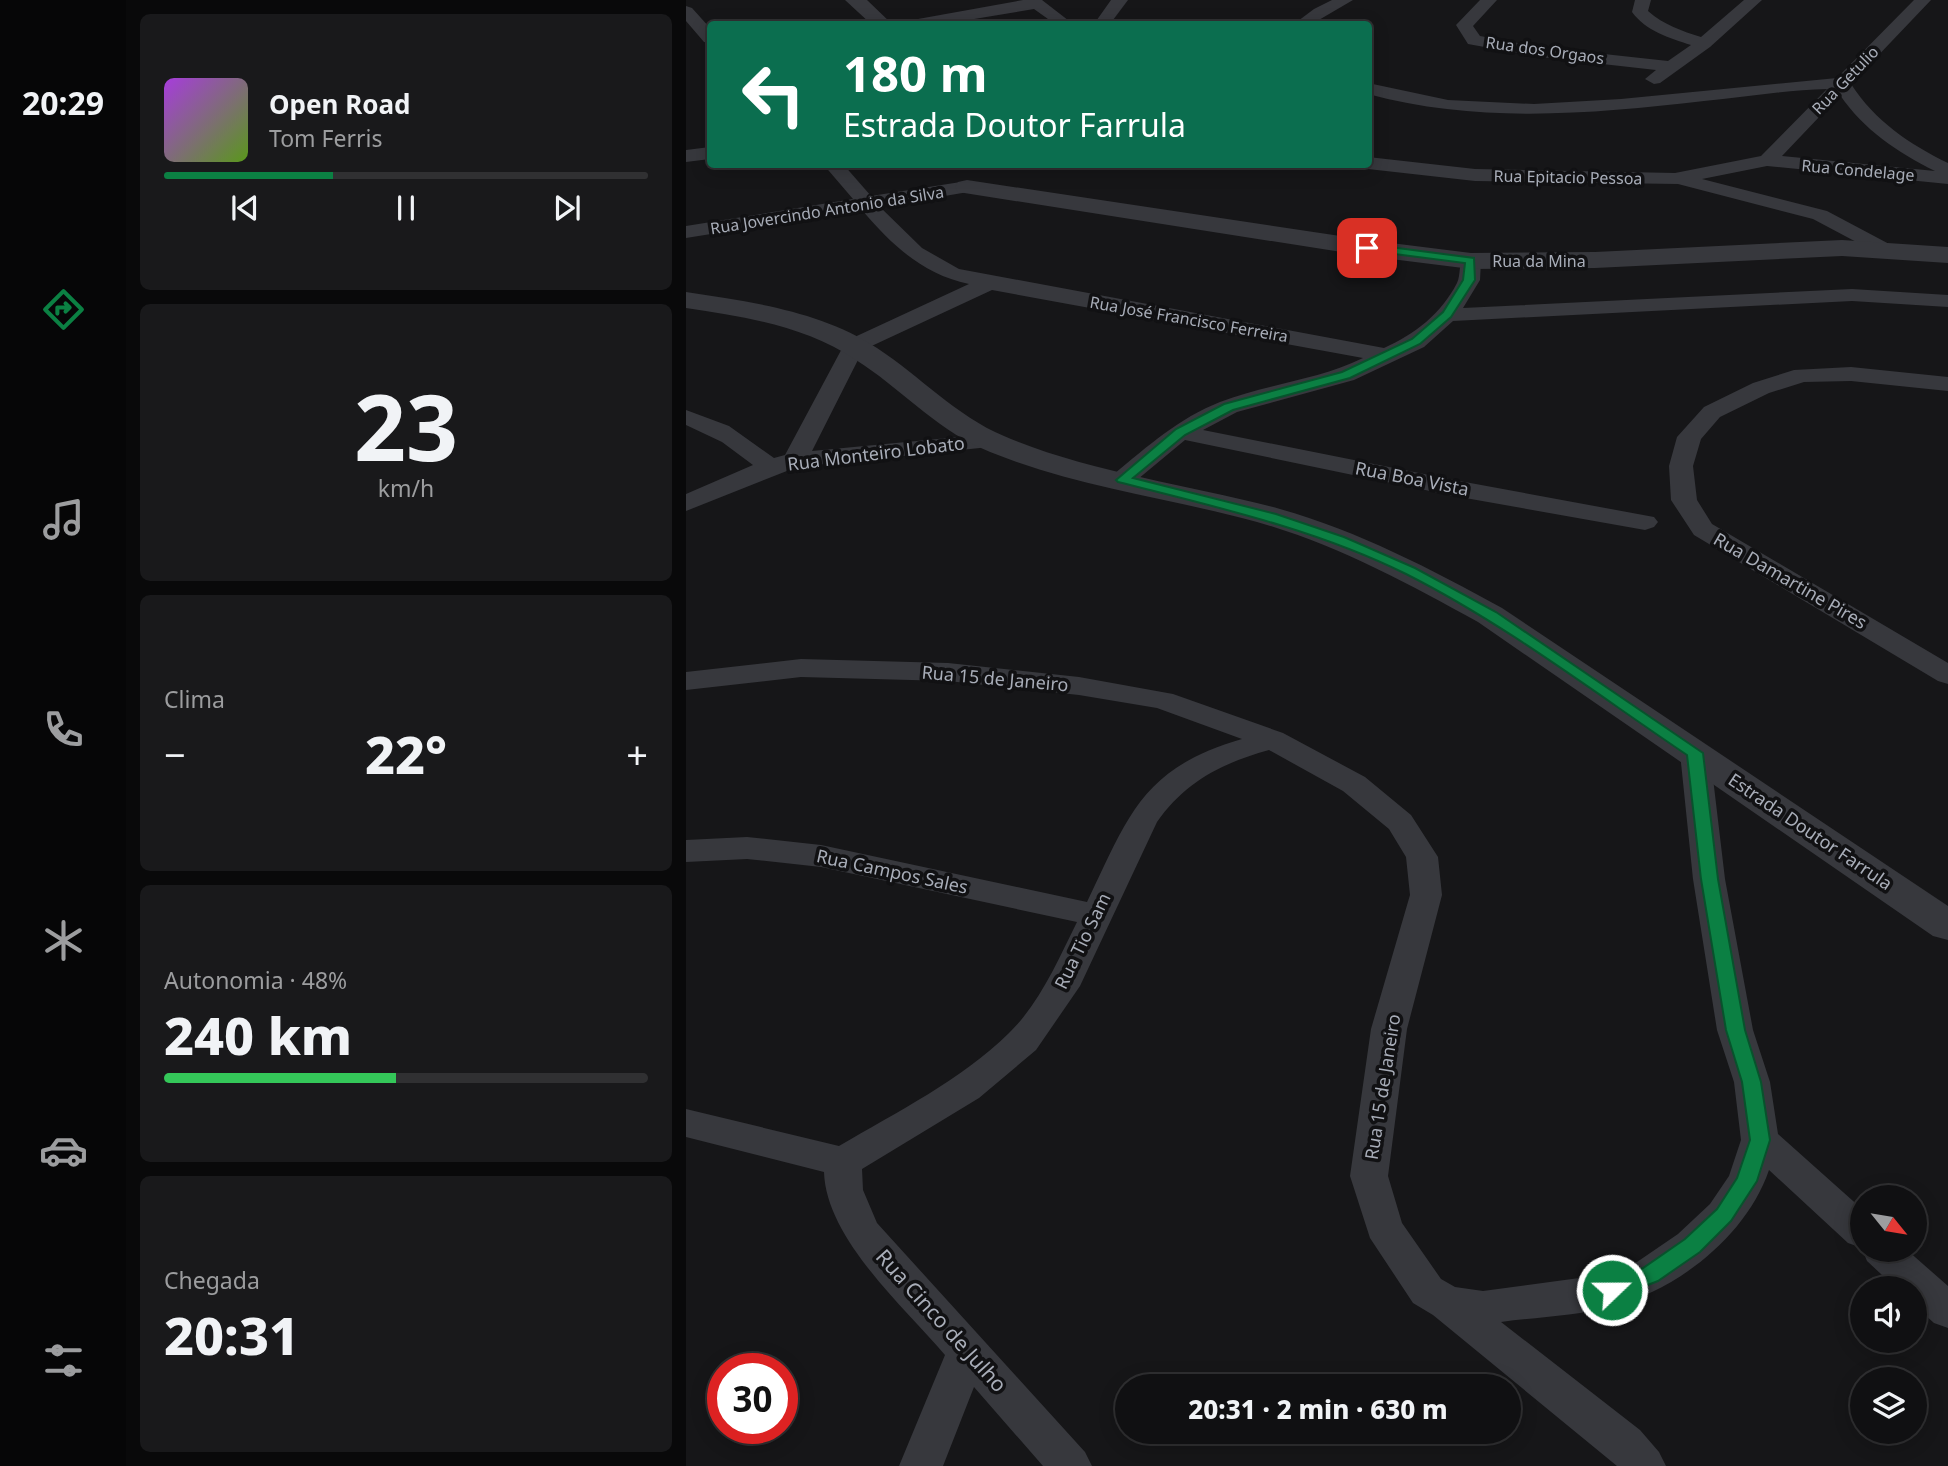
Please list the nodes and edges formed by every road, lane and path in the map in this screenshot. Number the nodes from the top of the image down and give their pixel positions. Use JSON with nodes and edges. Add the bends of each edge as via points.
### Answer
{"nodes":[{"id":1,"x":855,"y":0,"type":"edge"},
{"id":2,"x":1120,"y":0,"type":"edge"},
{"id":3,"x":1345,"y":0,"type":"edge"},
{"id":4,"x":1489,"y":0,"type":"edge"},
{"id":5,"x":1643,"y":0,"type":"edge"},
{"id":6,"x":1754,"y":0,"type":"edge"},
{"id":7,"x":1923,"y":0,"type":"edge"},
{"id":8,"x":1034,"y":2,"type":"edge"},
{"id":9,"x":686,"y":11,"type":"edge"},
{"id":10,"x":879,"y":21,"type":"edge"},
{"id":11,"x":934,"y":21,"type":"edge"},
{"id":12,"x":1061,"y":21,"type":"edge"},
{"id":13,"x":1104,"y":21,"type":"edge"},
{"id":14,"x":1306,"y":21,"type":"edge"},
{"id":15,"x":707,"y":34,"type":"edge"},
{"id":16,"x":707,"y":37,"type":"edge"},
{"id":17,"x":687,"y":39,"type":"edge"},
{"id":18,"x":1704,"y":43,"type":"junction"},
{"id":19,"x":1671,"y":66,"type":"junction"},
{"id":20,"x":1841,"y":83,"type":"junction"},
{"id":21,"x":1372,"y":89,"type":"edge"},
{"id":22,"x":1620,"y":104,"type":"junction"},
{"id":23,"x":707,"y":153,"type":"edge"},
{"id":24,"x":686,"y":156,"type":"edge"},
{"id":25,"x":1767,"y":160,"type":"junction"},
{"id":26,"x":1372,"y":163,"type":"edge"},
{"id":27,"x":836,"y":168,"type":"edge"},
{"id":28,"x":1948,"y":170,"type":"edge"},
{"id":29,"x":997,"y":171,"type":"dead end"},
{"id":30,"x":1948,"y":178,"type":"edge"},
{"id":31,"x":1675,"y":179,"type":"junction"},
{"id":32,"x":967,"y":187,"type":"junction"},
{"id":33,"x":870,"y":204,"type":"junction"},
{"id":34,"x":686,"y":232,"type":"edge"},
{"id":35,"x":1884,"y":249,"type":"junction"},
{"id":36,"x":1948,"y":255,"type":"edge"},
{"id":37,"x":1471,"y":261,"type":"junction"},
{"id":38,"x":989,"y":283,"type":"junction"},
{"id":39,"x":686,"y":300,"type":"edge"},
{"id":40,"x":1948,"y":301,"type":"edge"},
{"id":41,"x":1447,"y":314,"type":"junction"},
{"id":42,"x":854,"y":346,"type":"junction"},
{"id":43,"x":1389,"y":356,"type":"junction"},
{"id":44,"x":1948,"y":384,"type":"edge"},
{"id":45,"x":686,"y":417,"type":"edge"},
{"id":46,"x":1181,"y":432,"type":"junction"},
{"id":47,"x":990,"y":441,"type":"junction"},
{"id":48,"x":795,"y":460,"type":"junction"},
{"id":49,"x":770,"y":467,"type":"junction"},
{"id":50,"x":1123,"y":480,"type":"junction"},
{"id":51,"x":686,"y":503,"type":"edge"},
{"id":52,"x":1645,"y":522,"type":"dead end"},
{"id":53,"x":1948,"y":675,"type":"edge"},
{"id":54,"x":686,"y":681,"type":"edge"},
{"id":55,"x":1272,"y":740,"type":"junction"},
{"id":56,"x":1695,"y":753,"type":"junction"},
{"id":57,"x":686,"y":851,"type":"edge"},
{"id":58,"x":1096,"y":915,"type":"junction"},
{"id":59,"x":1948,"y":926,"type":"edge"},
{"id":60,"x":686,"y":1123,"type":"edge"},
{"id":61,"x":1760,"y":1140,"type":"junction"},
{"id":62,"x":843,"y":1162,"type":"junction"},
{"id":63,"x":1850,"y":1221,"type":"edge"},
{"id":64,"x":1894,"y":1262,"type":"edge"},
{"id":65,"x":1447,"y":1303,"type":"junction"},
{"id":66,"x":1948,"y":1311,"type":"edge"},
{"id":67,"x":968,"y":1350,"type":"junction"},
{"id":68,"x":920,"y":1466,"type":"edge"},
{"id":69,"x":1070,"y":1466,"type":"edge"},
{"id":70,"x":1644,"y":1466,"type":"edge"}],
"edges":[{"from":1,"to":10,"type":"street"},
{"from":2,"to":13,"type":"street"},
{"from":3,"to":14,"type":"street"},
{"from":4,"to":19,"type":"street","name":"Rua dos Orgaos","via":[[1464,25],[1474,40]]},
{"from":5,"to":18,"type":"street","via":[[1640,12],[1651,23]]},
{"from":6,"to":18,"type":"street"},
{"from":7,"to":20,"type":"street","name":"Rua Getulio"},
{"from":8,"to":11,"type":"street"},
{"from":8,"to":12,"type":"street"},
{"from":9,"to":15,"type":"street"},
{"from":16,"to":17,"type":"street"},
{"from":18,"to":19,"type":"street"},
{"from":19,"to":22,"type":"street"},
{"from":20,"to":22,"type":"street"},
{"from":20,"to":25,"type":"street","name":"Rua Getulio"},
{"from":20,"to":28,"type":"street","name":"Rua Condelage","via":[[1878,130]]},
{"from":21,"to":22,"type":"street","via":[[1468,107]]},
{"from":23,"to":24,"type":"street"},
{"from":25,"to":30,"type":"street","name":"Rua Condelage"},
{"from":25,"to":31,"type":"street","name":"Rua Epitacio Pessoa"},
{"from":26,"to":31,"type":"street","name":"Rua Epitacio Pessoa","via":[[1475,175]]},
{"from":27,"to":33,"type":"street","name":"Rua José Francisco Ferreira"},
{"from":29,"to":32,"type":"street"},
{"from":31,"to":35,"type":"street","via":[[1820,215]]},
{"from":32,"to":33,"type":"street","name":"Rua Jovercindo Antonio da Silva"},
{"from":32,"to":37,"type":"street","name":"Rua da Mina"},
{"from":33,"to":34,"type":"street","name":"Rua Jovercindo Antonio da Silva"},
{"from":33,"to":38,"type":"street","name":"Rua José Francisco Ferreira","via":[[925,260],[947,272]]},
{"from":35,"to":36,"type":"street","name":"Rua da Mina"},
{"from":35,"to":37,"type":"street","name":"Rua da Mina"},
{"from":37,"to":41,"type":"street","via":[[1469,280]]},
{"from":38,"to":42,"type":"street"},
{"from":38,"to":43,"type":"street","name":"Rua José Francisco Ferreira"},
{"from":39,"to":42,"type":"street","name":"Estrada Doutor Farrula","via":[[797,321]]},
{"from":40,"to":41,"type":"street","via":[[1853,295]]},
{"from":41,"to":43,"type":"street","via":[[1416,342]]},
{"from":42,"to":47,"type":"street","name":"Estrada Doutor Farrula"},
{"from":42,"to":48,"type":"street"},
{"from":43,"to":46,"type":"street","via":[[1346,375],[1228,407]]},
{"from":44,"to":53,"type":"street","name":"Rua Damartine Pires","via":[[1850,374],[1802,375],[1761,388],[1712,412],[1689,438],[1681,466],[1684,500],[1703,529]]},
{"from":45,"to":49,"type":"street","via":[[733,436]]},
{"from":46,"to":50,"type":"street"},
{"from":46,"to":52,"type":"street","name":"Rua Boa Vista"},
{"from":47,"to":48,"type":"street","name":"Rua Monteiro Lobato"},
{"from":47,"to":50,"type":"street","name":"Estrada Doutor Farrula"},
{"from":48,"to":49,"type":"street","name":"Rua Monteiro Lobato"},
{"from":49,"to":51,"type":"street","name":"Rua Monteiro Lobato"},
{"from":50,"to":56,"type":"street","name":"Estrada Doutor Farrula","via":[[1271,516],[1410,571],[1490,615]]},
{"from":54,"to":55,"type":"street","name":"Rua 15 de Janeiro","via":[[801,668],[948,672],[1163,700]]},
{"from":55,"to":58,"type":"street","name":"Rua Tio Sam","via":[[1200,762],[1157,796]]},
{"from":55,"to":65,"type":"street","name":"Rua 15 de Janeiro","via":[[1354,784],[1400,822],[1422,856],[1426,895],[1389,1029],[1369,1176],[1384,1227],[1427,1292]]},
{"from":56,"to":59,"type":"street","name":"Estrada Doutor Farrula"},
{"from":56,"to":61,"type":"street","name":"Rua 15 de Janeiro","via":[[1709,879]]},
{"from":57,"to":58,"type":"street","name":"Rua Campos Sales","via":[[747,848],[821,856]]},
{"from":58,"to":62,"type":"street","name":"Rua Tio Sam","via":[[1063,986],[1023,1041],[966,1088]]},
{"from":60,"to":62,"type":"street"},
{"from":61,"to":63,"type":"street"},
{"from":61,"to":65,"type":"street","name":"Rua 15 de Janeiro","via":[[1746,1181],[1724,1215],[1651,1274],[1612,1290],[1483,1308]]},
{"from":62,"to":67,"type":"street","name":"Rua Cinco de Julho","via":[[844,1190],[862,1232]]},
{"from":64,"to":66,"type":"street"},
{"from":65,"to":70,"type":"street","via":[[1625,1444]]},
{"from":67,"to":68,"type":"street"},
{"from":67,"to":69,"type":"street","name":"Rua Cinco de Julho"}]}
